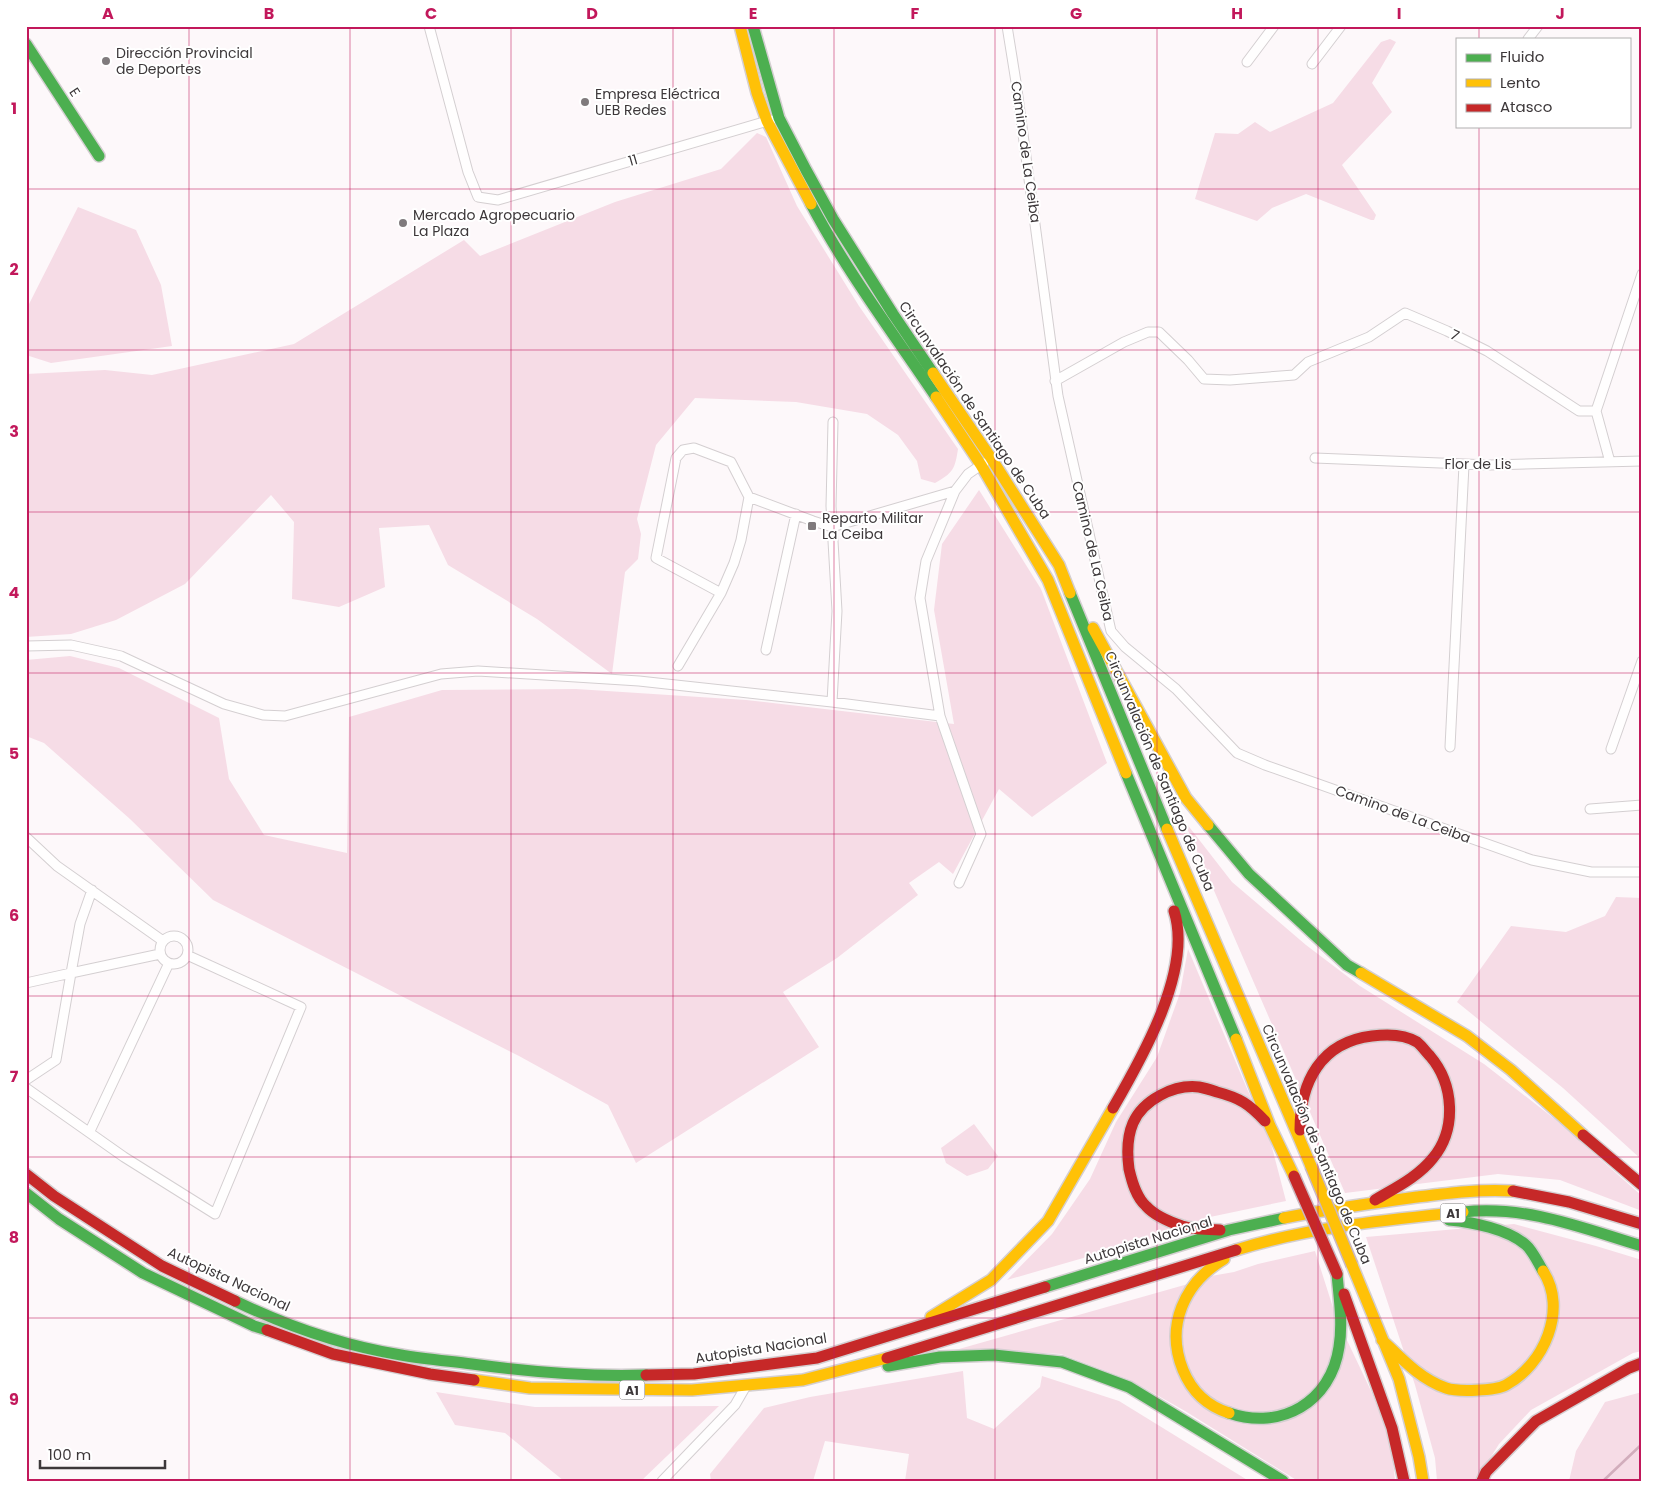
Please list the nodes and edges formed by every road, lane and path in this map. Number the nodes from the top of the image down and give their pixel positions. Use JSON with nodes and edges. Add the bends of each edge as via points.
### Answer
{"nodes":[{"id":1,"x":429,"y":26,"type":"edge"},
{"id":2,"x":740,"y":26,"type":"edge"},
{"id":3,"x":753,"y":26,"type":"edge"},
{"id":4,"x":1007,"y":26,"type":"edge"},
{"id":5,"x":1274,"y":26,"type":"edge"},
{"id":6,"x":1341,"y":26,"type":"edge"},
{"id":7,"x":1538,"y":26,"type":"edge"},
{"id":8,"x":1529,"y":38,"type":"edge"},
{"id":9,"x":26,"y":44,"type":"edge"},
{"id":10,"x":1247,"y":62,"type":"dead end"},
{"id":11,"x":1312,"y":64,"type":"dead end"},
{"id":12,"x":779,"y":118,"type":"junction"},
{"id":13,"x":767,"y":121,"type":"junction"},
{"id":14,"x":99,"y":156,"type":"dead end"},
{"id":15,"x":1642,"y":274,"type":"edge"},
{"id":16,"x":1055,"y":381,"type":"junction"},
{"id":17,"x":1596,"y":411,"type":"junction"},
{"id":18,"x":833,"y":422,"type":"dead end"},
{"id":19,"x":991,"y":458,"type":"junction"},
{"id":20,"x":1315,"y":458,"type":"dead end"},
{"id":21,"x":1642,"y":461,"type":"edge"},
{"id":22,"x":1610,"y":462,"type":"junction"},
{"id":23,"x":1464,"y":464,"type":"junction"},
{"id":24,"x":981,"y":465,"type":"junction"},
{"id":25,"x":955,"y":491,"type":"junction"},
{"id":26,"x":749,"y":497,"type":"junction"},
{"id":27,"x":796,"y":514,"type":"junction"},
{"id":28,"x":832,"y":526,"type":"junction"},
{"id":29,"x":1059,"y":565,"type":"junction"},
{"id":30,"x":721,"y":593,"type":"junction"},
{"id":31,"x":1098,"y":638,"type":"junction"},
{"id":32,"x":26,"y":646,"type":"edge"},
{"id":33,"x":1125,"y":647,"type":"junction"},
{"id":34,"x":766,"y":650,"type":"dead end"},
{"id":35,"x":1642,"y":661,"type":"edge"},
{"id":36,"x":678,"y":666,"type":"dead end"},
{"id":37,"x":832,"y":702,"type":"junction"},
{"id":38,"x":940,"y":716,"type":"junction"},
{"id":39,"x":1450,"y":747,"type":"dead end"},
{"id":40,"x":1611,"y":749,"type":"dead end"},
{"id":41,"x":1642,"y":804,"type":"edge"},
{"id":42,"x":1590,"y":809,"type":"dead end"},
{"id":43,"x":1143,"y":812,"type":"junction"},
{"id":44,"x":26,"y":837,"type":"edge"},
{"id":45,"x":1642,"y":872,"type":"edge"},
{"id":46,"x":959,"y":883,"type":"dead end"},
{"id":47,"x":92,"y":890,"type":"junction"},
{"id":48,"x":163,"y":941,"type":"junction"},
{"id":49,"x":160,"y":954,"type":"junction"},
{"id":50,"x":187,"y":955,"type":"junction"},
{"id":51,"x":169,"y":963,"type":"junction"},
{"id":52,"x":71,"y":973,"type":"junction"},
{"id":53,"x":26,"y":983,"type":"edge"},
{"id":54,"x":26,"y":1080,"type":"edge"},
{"id":55,"x":26,"y":1088,"type":"edge"},
{"id":56,"x":1270,"y":1126,"type":"junction"},
{"id":57,"x":90,"y":1132,"type":"junction"},
{"id":58,"x":1302,"y":1144,"type":"junction"},
{"id":59,"x":26,"y":1174,"type":"edge"},
{"id":60,"x":1642,"y":1185,"type":"edge"},
{"id":61,"x":26,"y":1193,"type":"edge"},
{"id":62,"x":1370,"y":1203,"type":"junction"},
{"id":63,"x":1408,"y":1217,"type":"junction"},
{"id":64,"x":1642,"y":1224,"type":"edge"},
{"id":65,"x":1229,"y":1230,"type":"junction"},
{"id":66,"x":1262,"y":1242,"type":"junction"},
{"id":67,"x":1642,"y":1246,"type":"edge"},
{"id":68,"x":1337,"y":1274,"type":"junction"},
{"id":69,"x":904,"y":1331,"type":"junction"},
{"id":70,"x":1382,"y":1340,"type":"junction"},
{"id":71,"x":1642,"y":1364,"type":"edge"},
{"id":72,"x":803,"y":1380,"type":"junction"},
{"id":73,"x":746,"y":1386,"type":"junction"},
{"id":74,"x":662,"y":1481,"type":"edge"},
{"id":75,"x":1283,"y":1481,"type":"edge"},
{"id":76,"x":1404,"y":1481,"type":"edge"},
{"id":77,"x":1423,"y":1481,"type":"edge"},
{"id":78,"x":1482,"y":1481,"type":"edge"}],
"edges":[{"from":1,"to":13,"type":"street","name":"11","via":[[468,172],[478,197],[498,200]]},
{"from":2,"to":13,"type":"main road","name":"Circunvalación de Santiago de Cuba"},
{"from":3,"to":12,"type":"main road","name":"Circunvalación de Santiago de Cuba"},
{"from":4,"to":16,"type":"street","name":"Camino de La Ceiba"},
{"from":5,"to":10,"type":"street"},
{"from":6,"to":11,"type":"street"},
{"from":7,"to":8,"type":"street"},
{"from":9,"to":14,"type":"main road","name":"E"},
{"from":12,"to":13,"type":"street","name":"11"},
{"from":12,"to":19,"type":"main road","name":"Circunvalación de Santiago de Cuba","via":[[833,219]]},
{"from":13,"to":24,"type":"main road","name":"Circunvalación de Santiago de Cuba","via":[[822,225]]},
{"from":15,"to":17,"type":"street"},
{"from":16,"to":17,"type":"street","name":"7","via":[[1124,342],[1154,331],[1159,332],[1208,380],[1294,375],[1308,362],[1369,337],[1405,313],[1487,351],[1579,411]]},
{"from":16,"to":33,"type":"street","name":"Camino de La Ceiba","via":[[1111,631]]},
{"from":17,"to":22,"type":"street"},
{"from":18,"to":28,"type":"street"},
{"from":19,"to":24,"type":"street"},
{"from":19,"to":29,"type":"main road","name":"Circunvalación de Santiago de Cuba"},
{"from":20,"to":23,"type":"street","name":"Flor de Lis"},
{"from":21,"to":22,"type":"street","name":"Flor de Lis"},
{"from":22,"to":23,"type":"street","name":"Flor de Lis"},
{"from":23,"to":39,"type":"street"},
{"from":24,"to":25,"type":"street","via":[[968,474]]},
{"from":24,"to":43,"type":"main road","name":"Circunvalación de Santiago de Cuba","via":[[1048,580]]},
{"from":25,"to":28,"type":"street"},
{"from":25,"to":38,"type":"street","via":[[926,561],[920,598]]},
{"from":26,"to":27,"type":"street"},
{"from":26,"to":30,"type":"street","via":[[741,540]]},
{"from":26,"to":30,"type":"street","via":[[731,462],[694,448],[683,450],[676,458],[656,558]]},
{"from":27,"to":28,"type":"street"},
{"from":27,"to":34,"type":"street"},
{"from":28,"to":37,"type":"street","via":[[837,612]]},
{"from":29,"to":31,"type":"main road"},
{"from":29,"to":58,"type":"main road","name":"Circunvalación de Santiago de Cuba","via":[[1158,808]]},
{"from":30,"to":36,"type":"street"},
{"from":31,"to":33,"type":"street"},
{"from":31,"to":60,"type":"main road","via":[[1186,798],[1249,874],[1347,965],[1467,1036],[1511,1070]]},
{"from":32,"to":37,"type":"street","via":[[71,645],[121,656],[224,704],[262,715],[285,716],[441,674],[478,671],[639,681]]},
{"from":33,"to":45,"type":"street","name":"Camino de La Ceiba","via":[[1176,689],[1237,753],[1532,860],[1591,872]]},
{"from":35,"to":40,"type":"street"},
{"from":37,"to":38,"type":"street"},
{"from":38,"to":46,"type":"street","via":[[981,834]]},
{"from":41,"to":42,"type":"street"},
{"from":43,"to":56,"type":"main road","name":"Circunvalación de Santiago de Cuba"},
{"from":43,"to":69,"type":"main road","via":[[1178,923],[1179,946],[1167,1000],[1141,1060],[1048,1221],[991,1280]]},
{"from":44,"to":47,"type":"street","via":[[57,866]]},
{"from":47,"to":48,"type":"street"},
{"from":47,"to":52,"type":"street","via":[[80,924]]},
{"from":48,"to":49,"type":"street"},
{"from":48,"to":50,"type":"street","via":[[172,936],[181,938],[187,945]]},
{"from":49,"to":51,"type":"street"},
{"from":49,"to":52,"type":"street"},
{"from":50,"to":51,"type":"street","via":[[182,962]]},
{"from":50,"to":57,"type":"street","via":[[301,1007],[215,1214]]},
{"from":51,"to":57,"type":"street"},
{"from":52,"to":53,"type":"street"},
{"from":52,"to":54,"type":"street","via":[[56,1060]]},
{"from":55,"to":57,"type":"street"},
{"from":56,"to":65,"type":"main road","via":[[1247,1103],[1231,1095],[1199,1087],[1180,1088],[1163,1094],[1146,1105],[1133,1122],[1127,1162],[1144,1205],[1165,1219],[1189,1228]]},
{"from":56,"to":68,"type":"main road","name":"Circunvalación de Santiago de Cuba","bridge":true},
{"from":58,"to":62,"type":"main road","via":[[1298,1113],[1309,1076],[1327,1054],[1346,1040],[1360,1036],[1395,1035],[1417,1043],[1435,1062],[1445,1080],[1449,1105],[1444,1141],[1427,1166]]},
{"from":58,"to":70,"type":"main road","name":"Circunvalación de Santiago de Cuba","bridge":true},
{"from":59,"to":69,"type":"main road","name":"Autopista Nacional","number":"A1","via":[[112,1236],[162,1266],[262,1314],[335,1340],[398,1355],[530,1372],[619,1376],[694,1374],[817,1358]]},
{"from":61,"to":73,"type":"main road","number":"A1","via":[[59,1219],[142,1273],[254,1326],[333,1354],[430,1374],[530,1388],[692,1390]]},
{"from":62,"to":64,"type":"main road","name":"Autopista Nacional","number":"A1","via":[[1494,1190],[1542,1197]]},
{"from":62,"to":65,"type":"main road","name":"Autopista Nacional","number":"A1"},
{"from":63,"to":66,"type":"main road","number":"A1"},
{"from":63,"to":67,"type":"main road","number":"A1","via":[[1472,1211],[1543,1216]]},
{"from":63,"to":70,"type":"main road","via":[[1464,1221],[1500,1230],[1527,1245],[1548,1278],[1554,1302],[1550,1326],[1543,1347],[1531,1366],[1505,1386],[1471,1391],[1446,1388],[1413,1370]]},
{"from":65,"to":69,"type":"main road","name":"Autopista Nacional","number":"A1"},
{"from":66,"to":68,"type":"main road","via":[[1208,1269],[1189,1292],[1178,1315],[1174,1340],[1180,1366],[1201,1398],[1226,1414],[1248,1420],[1270,1420],[1294,1413],[1327,1383],[1338,1356]]},
{"from":66,"to":72,"type":"main road","number":"A1","via":[[873,1362]]},
{"from":68,"to":76,"type":"main road","name":"Circunvalación de Santiago de Cuba","via":[[1392,1428]]},
{"from":70,"to":77,"type":"main road","name":"Circunvalación de Santiago de Cuba","via":[[1399,1380]]},
{"from":71,"to":78,"type":"main road","via":[[1629,1368],[1536,1421],[1486,1472]]},
{"from":72,"to":73,"type":"main road","number":"A1"},
{"from":72,"to":75,"type":"main road","via":[[940,1357],[994,1354],[1062,1362],[1129,1387]]},
{"from":73,"to":74,"type":"street","via":[[735,1405]]}]}
